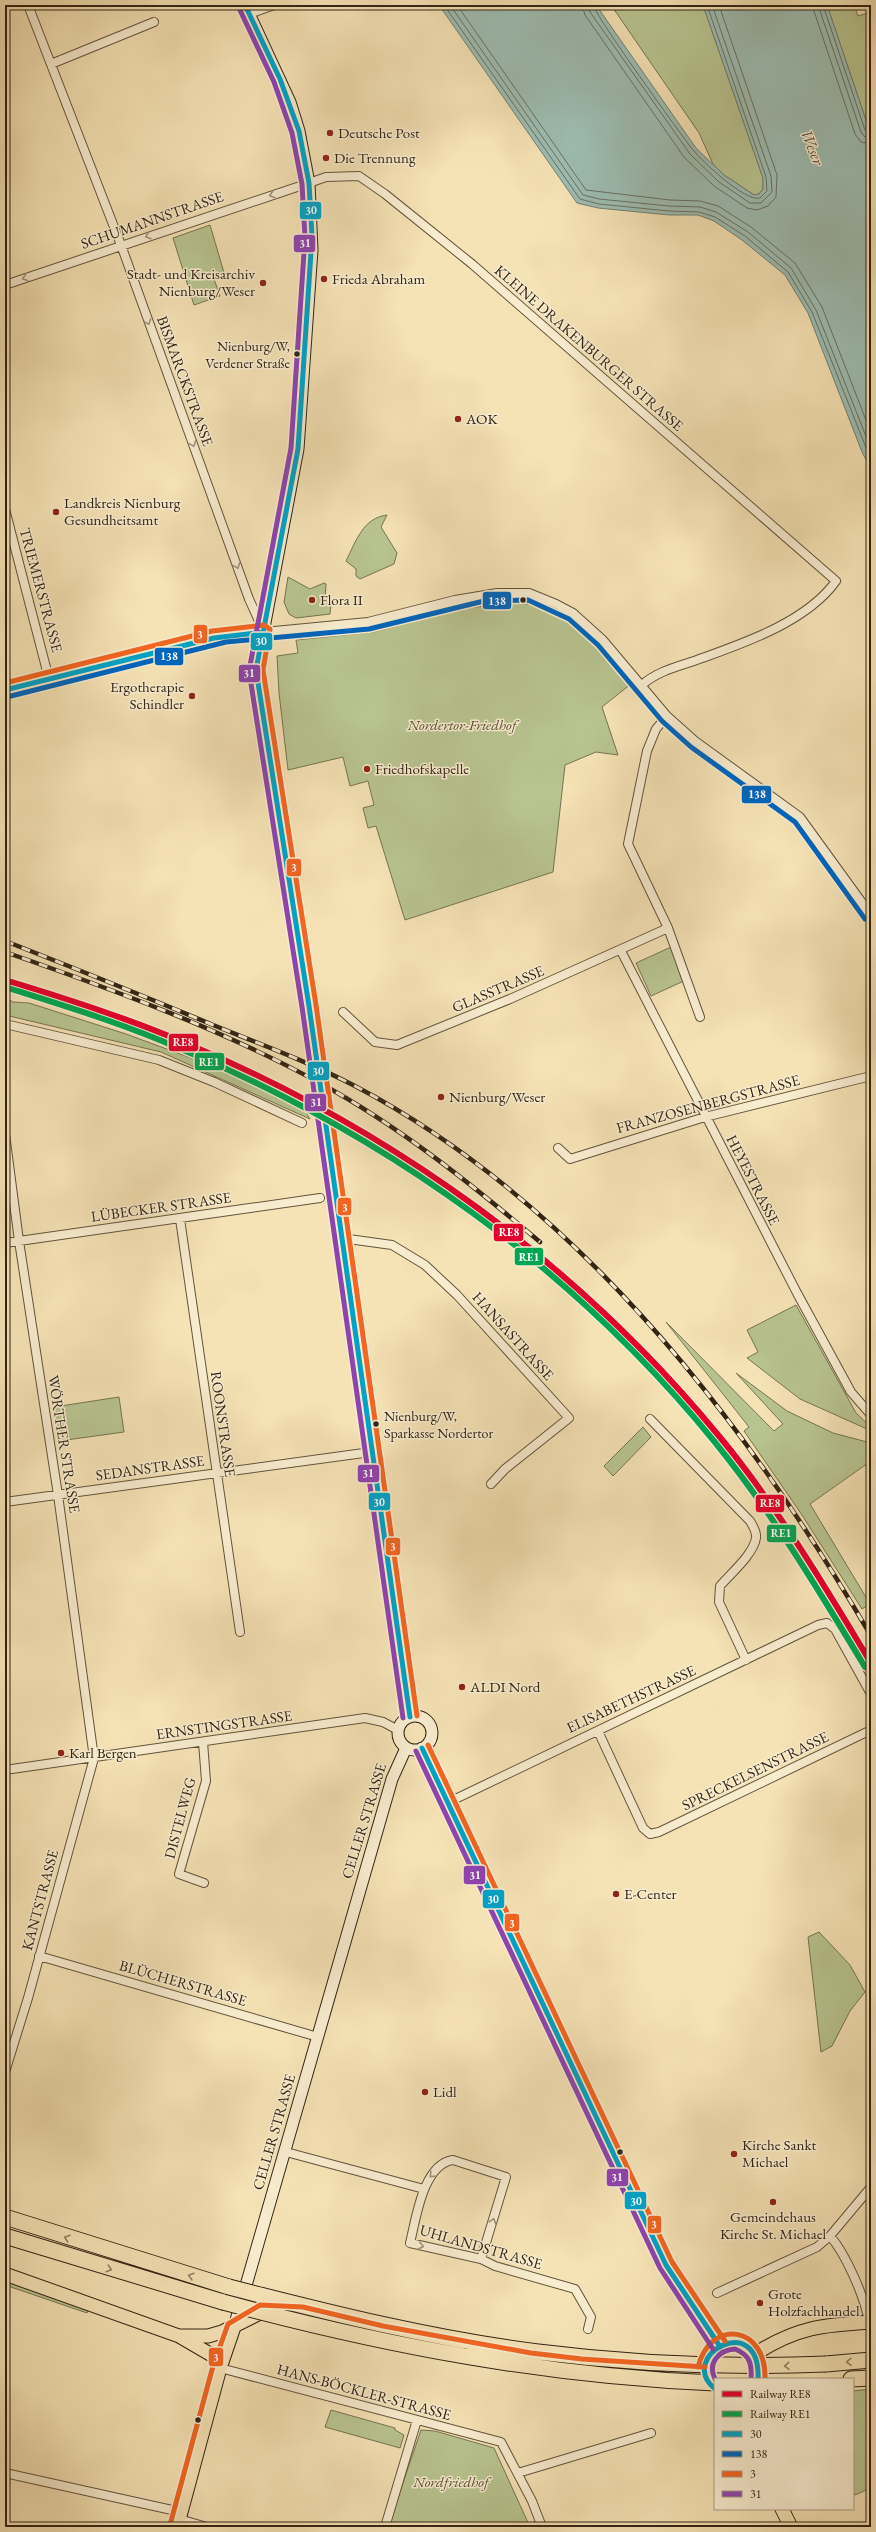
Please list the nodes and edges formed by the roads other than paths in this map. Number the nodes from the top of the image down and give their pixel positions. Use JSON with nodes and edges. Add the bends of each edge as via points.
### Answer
{"nodes":[{"id":1,"x":28,"y":5,"type":"edge"},
{"id":2,"x":274,"y":5,"type":"edge"},
{"id":3,"x":247,"y":10,"type":"edge"},
{"id":4,"x":154,"y":22,"type":"dead end"},
{"id":5,"x":51,"y":64,"type":"junction"},
{"id":6,"x":308,"y":183,"type":"junction"},
{"id":7,"x":121,"y":245,"type":"junction"},
{"id":8,"x":5,"y":285,"type":"edge"},
{"id":9,"x":5,"y":509,"type":"edge"},
{"id":10,"x":264,"y":632,"type":"junction"},
{"id":11,"x":49,"y":679,"type":"junction"},
{"id":12,"x":642,"y":685,"type":"junction"},
{"id":13,"x":5,"y":690,"type":"edge"},
{"id":14,"x":667,"y":716,"type":"junction"},
{"id":15,"x":871,"y":915,"type":"edge"},
{"id":16,"x":668,"y":928,"type":"junction"},
{"id":17,"x":621,"y":951,"type":"junction"},
{"id":18,"x":309,"y":1006,"type":"tunnel mouth"},
{"id":19,"x":343,"y":1012,"type":"dead end"},
{"id":20,"x":700,"y":1017,"type":"dead end"},
{"id":21,"x":5,"y":1024,"type":"edge"},
{"id":22,"x":871,"y":1076,"type":"edge"},
{"id":23,"x":705,"y":1117,"type":"junction"},
{"id":24,"x":324,"y":1118,"type":"tunnel mouth"},
{"id":25,"x":302,"y":1123,"type":"dead end"},
{"id":26,"x":5,"y":1134,"type":"edge"},
{"id":27,"x":558,"y":1148,"type":"dead end"},
{"id":28,"x":320,"y":1198,"type":"dead end"},
{"id":29,"x":180,"y":1219,"type":"junction"},
{"id":30,"x":341,"y":1238,"type":"junction"},
{"id":31,"x":19,"y":1241,"type":"junction"},
{"id":32,"x":5,"y":1243,"type":"edge"},
{"id":33,"x":871,"y":1415,"type":"edge"},
{"id":34,"x":650,"y":1419,"type":"dead end"},
{"id":35,"x":371,"y":1452,"type":"junction"},
{"id":36,"x":215,"y":1474,"type":"junction"},
{"id":37,"x":491,"y":1484,"type":"dead end"},
{"id":38,"x":58,"y":1495,"type":"junction"},
{"id":39,"x":5,"y":1502,"type":"edge"},
{"id":40,"x":240,"y":1632,"type":"dead end"},
{"id":41,"x":746,"y":1660,"type":"junction"},
{"id":42,"x":871,"y":1694,"type":"edge"},
{"id":43,"x":410,"y":1717,"type":"junction"},
{"id":44,"x":398,"y":1730,"type":"junction"},
{"id":45,"x":871,"y":1730,"type":"edge"},
{"id":46,"x":598,"y":1731,"type":"junction"},
{"id":47,"x":203,"y":1742,"type":"junction"},
{"id":48,"x":406,"y":1748,"type":"junction"},
{"id":49,"x":422,"y":1748,"type":"junction"},
{"id":50,"x":94,"y":1758,"type":"junction"},
{"id":51,"x":5,"y":1770,"type":"edge"},
{"id":52,"x":447,"y":1802,"type":"junction"},
{"id":53,"x":204,"y":1883,"type":"dead end"},
{"id":54,"x":40,"y":1956,"type":"junction"},
{"id":55,"x":318,"y":2037,"type":"junction"},
{"id":56,"x":5,"y":2072,"type":"edge"},
{"id":57,"x":286,"y":2152,"type":"junction"},
{"id":58,"x":871,"y":2187,"type":"edge"},
{"id":59,"x":424,"y":2189,"type":"junction"},
{"id":60,"x":5,"y":2217,"type":"edge"},
{"id":61,"x":5,"y":2236,"type":"edge"},
{"id":62,"x":830,"y":2236,"type":"junction"},
{"id":63,"x":481,"y":2259,"type":"junction"},
{"id":64,"x":5,"y":2274,"type":"edge"},
{"id":65,"x":717,"y":2293,"type":"dead end"},
{"id":66,"x":870,"y":2322,"type":"edge"},
{"id":67,"x":234,"y":2326,"type":"junction"},
{"id":68,"x":588,"y":2328,"type":"dead end"},
{"id":69,"x":179,"y":2336,"type":"junction"},
{"id":70,"x":719,"y":2345,"type":"junction"},
{"id":71,"x":755,"y":2354,"type":"junction"},
{"id":72,"x":871,"y":2360,"type":"edge"},
{"id":73,"x":220,"y":2368,"type":"junction"},
{"id":74,"x":758,"y":2378,"type":"edge"},
{"id":75,"x":871,"y":2378,"type":"edge"},
{"id":76,"x":710,"y":2379,"type":"edge"},
{"id":77,"x":854,"y":2379,"type":"edge"},
{"id":78,"x":417,"y":2420,"type":"junction"},
{"id":79,"x":651,"y":2433,"type":"dead end"},
{"id":80,"x":5,"y":2473,"type":"edge"},
{"id":81,"x":518,"y":2473,"type":"junction"},
{"id":82,"x":782,"y":2510,"type":"edge"},
{"id":83,"x":179,"y":2519,"type":"edge"},
{"id":84,"x":207,"y":2527,"type":"edge"},
{"id":85,"x":385,"y":2527,"type":"edge"},
{"id":86,"x":542,"y":2527,"type":"edge"},
{"id":87,"x":791,"y":2527,"type":"edge"}],
"edges":[{"from":1,"to":5,"type":"street","name":"BISMARCKSTRASSE"},
{"from":2,"to":3,"type":"street"},
{"from":3,"to":6,"type":"main road","via":[[290,102],[299,131]]},
{"from":4,"to":5,"type":"street"},
{"from":5,"to":7,"type":"street","name":"BISMARCKSTRASSE"},
{"from":6,"to":7,"type":"street","name":"SCHUMANNSTRASSE","one_way":true},
{"from":6,"to":10,"type":"main road","via":[[312,250],[300,431]]},
{"from":6,"to":12,"type":"street","name":"KLEINE DRAKENBURGER STRASSE","via":[[326,177],[358,176],[385,194],[477,269],[836,581],[825,596],[764,634],[659,674]]},
{"from":7,"to":8,"type":"street","name":"SCHUMANNSTRASSE","one_way":true},
{"from":7,"to":10,"type":"street","name":"BISMARCKSTRASSE","one_way":true,"via":[[249,599]]},
{"from":9,"to":11,"type":"street","name":"TRIEMERSTRASSE"},
{"from":10,"to":11,"type":"main road","via":[[214,638]]},
{"from":10,"to":12,"type":"street","via":[[368,622],[482,594],[529,593],[573,613],[603,640]]},
{"from":10,"to":18,"type":"main road","via":[[256,670]]},
{"from":11,"to":13,"type":"main road"},
{"from":12,"to":14,"type":"street"},
{"from":14,"to":15,"type":"street","via":[[695,742],[800,817]]},
{"from":14,"to":16,"type":"street","via":[[656,730],[647,751],[628,844]]},
{"from":16,"to":17,"type":"street","name":"GLASSTRASSE"},
{"from":16,"to":20,"type":"street"},
{"from":17,"to":19,"type":"street","name":"GLASSTRASSE","via":[[398,1045],[375,1042]]},
{"from":17,"to":23,"type":"street","name":"HEYESTRASSE"},
{"from":21,"to":25,"type":"street","via":[[159,1060],[214,1082]]},
{"from":22,"to":23,"type":"street","name":"FRANZOSENBERGSTRASSE"},
{"from":23,"to":27,"type":"street","name":"FRANZOSENBERGSTRASSE","via":[[570,1159]]},
{"from":23,"to":33,"type":"street","name":"HEYESTRASSE","via":[[851,1392]]},
{"from":24,"to":30,"type":"main road"},
{"from":26,"to":31,"type":"street","name":"WÖRTHER STRASSE"},
{"from":28,"to":29,"type":"street","name":"LÜBECKER STRASSE"},
{"from":29,"to":31,"type":"street","name":"LÜBECKER STRASSE"},
{"from":29,"to":36,"type":"street","name":"ROONSTRASSE"},
{"from":30,"to":35,"type":"main road"},
{"from":30,"to":37,"type":"street","name":"HANSASTRASSE","via":[[392,1245],[425,1265],[457,1295],[569,1418],[505,1469]]},
{"from":31,"to":32,"type":"street","name":"LÜBECKER STRASSE"},
{"from":31,"to":38,"type":"street","name":"WÖRTHER STRASSE"},
{"from":34,"to":41,"type":"street","via":[[755,1529],[756,1538],[751,1549],[720,1586],[718,1593],[719,1602]]},
{"from":35,"to":36,"type":"street","name":"SEDANSTRASSE"},
{"from":35,"to":43,"type":"main road"},
{"from":36,"to":38,"type":"street","name":"SEDANSTRASSE"},
{"from":36,"to":40,"type":"street","name":"ROONSTRASSE"},
{"from":38,"to":39,"type":"street","name":"SEDANSTRASSE"},
{"from":38,"to":50,"type":"street","name":"WÖRTHER STRASSE"},
{"from":41,"to":42,"type":"street","name":"ELISABETHSTRASSE","via":[[818,1625],[827,1624],[835,1629]]},
{"from":41,"to":46,"type":"street","name":"ELISABETHSTRASSE"},
{"from":43,"to":44,"type":"main road"},
{"from":43,"to":49,"type":"main road","via":[[426,1720],[431,1729],[429,1742]]},
{"from":44,"to":47,"type":"street","name":"ERNSTINGSTRASSE","via":[[383,1722],[365,1718]]},
{"from":44,"to":48,"type":"main road","via":[[399,1740]]},
{"from":45,"to":46,"type":"street","name":"SPRECKELSENSTRASSE","via":[[659,1832],[650,1834],[644,1828]]},
{"from":46,"to":52,"type":"street","name":"ELISABETHSTRASSE"},
{"from":47,"to":50,"type":"street","name":"ERNSTINGSTRASSE"},
{"from":47,"to":53,"type":"street","name":"DISTELWEG","via":[[206,1781],[179,1874]]},
{"from":48,"to":49,"type":"main road"},
{"from":48,"to":55,"type":"main road","name":"CELLER STRASSE","via":[[392,1779]]},
{"from":49,"to":52,"type":"main road"},
{"from":50,"to":51,"type":"street","name":"ERNSTINGSTRASSE"},
{"from":50,"to":54,"type":"street","name":"KANTSTRASSE"},
{"from":52,"to":70,"type":"main road","via":[[666,2265]]},
{"from":54,"to":55,"type":"street","name":"BLÜCHERSTRASSE"},
{"from":54,"to":56,"type":"street","name":"KANTSTRASSE"},
{"from":55,"to":57,"type":"main road","name":"CELLER STRASSE"},
{"from":57,"to":59,"type":"street"},
{"from":57,"to":67,"type":"main road","name":"CELLER STRASSE"},
{"from":58,"to":62,"type":"street"},
{"from":59,"to":63,"type":"street","name":"UHLANDSTRASSE","one_way":true,"via":[[410,2243]]},
{"from":63,"to":59,"type":"street","one_way":true,"via":[[506,2177],[453,2160],[446,2161],[427,2180]]},
{"from":72,"to":60,"type":"highway","one_way":true,"bridge":true,"via":[[775,2366],[673,2364],[537,2352],[464,2341],[229,2286]]},
{"from":61,"to":76,"type":"highway","one_way":true,"bridge":true,"via":[[223,2302],[355,2336],[463,2358],[603,2376]]},
{"from":62,"to":65,"type":"street","via":[[817,2247]]},
{"from":62,"to":66,"type":"street","via":[[838,2246]]},
{"from":63,"to":68,"type":"street","name":"UHLANDSTRASSE","via":[[495,2266],[576,2289],[591,2317]]},
{"from":64,"to":69,"type":"main road"},
{"from":66,"to":71,"type":"main road","via":[[795,2332]]},
{"from":67,"to":69,"type":"main road","via":[[208,2336]]},
{"from":67,"to":73,"type":"main road","name":"CELLER STRASSE"},
{"from":67,"to":76,"type":"main road","via":[[262,2312],[303,2314],[404,2337],[530,2360]]},
{"from":69,"to":73,"type":"main road","via":[[215,2357]]},
{"from":70,"to":71,"type":"main road","via":[[735,2341],[746,2345]]},
{"from":70,"to":76,"type":"main road","via":[[708,2356]]},
{"from":71,"to":74,"type":"main road","via":[[759,2362]]},
{"from":73,"to":78,"type":"street","name":"HANS-BÖCKLER-STRASSE"},
{"from":73,"to":83,"type":"main road","name":"CELLER STRASSE"},
{"from":75,"to":77,"type":"highway"},
{"from":78,"to":81,"type":"street","name":"HANS-BÖCKLER-STRASSE","via":[[501,2442]]},
{"from":78,"to":85,"type":"street"},
{"from":79,"to":81,"type":"street"},
{"from":80,"to":83,"type":"street"},
{"from":81,"to":86,"type":"street"},
{"from":82,"to":87,"type":"main road"},
{"from":83,"to":84,"type":"street"}]}
